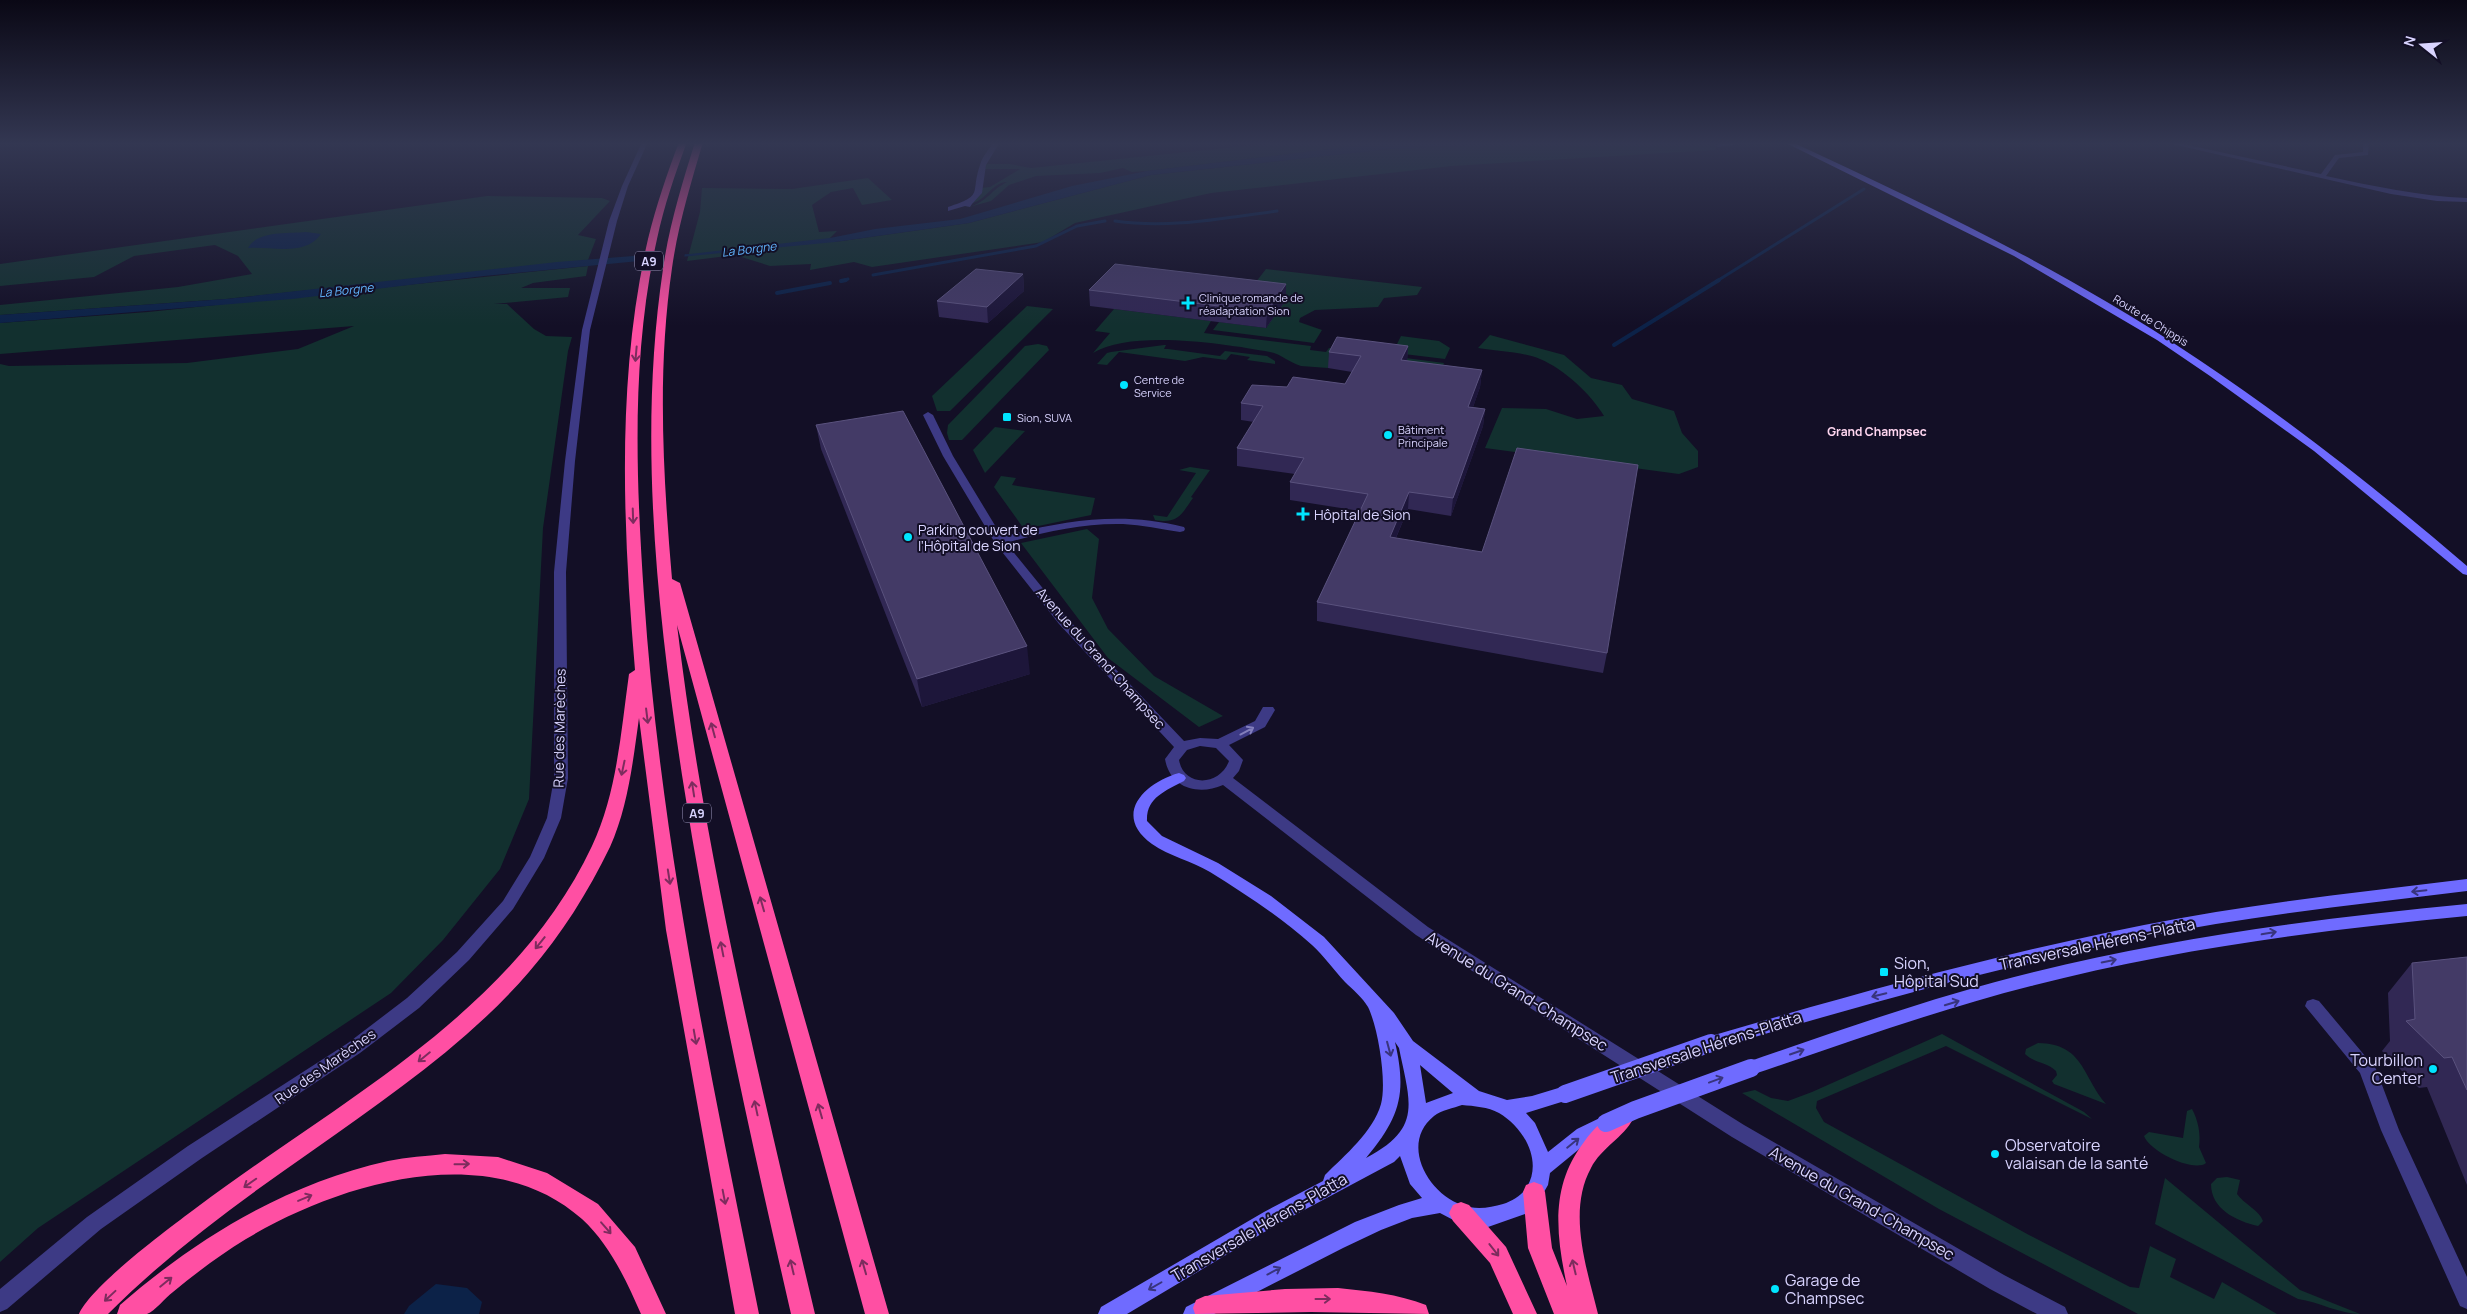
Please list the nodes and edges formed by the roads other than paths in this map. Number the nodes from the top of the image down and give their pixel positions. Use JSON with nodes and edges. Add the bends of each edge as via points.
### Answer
{"nodes":[{"id":1,"x":619,"y":203,"type":"edge"},
{"id":2,"x":663,"y":203,"type":"edge"},
{"id":3,"x":681,"y":203,"type":"edge"},
{"id":4,"x":970,"y":203,"type":"edge"},
{"id":5,"x":1913,"y":203,"type":"edge"},
{"id":6,"x":951,"y":209,"type":"dead end"},
{"id":7,"x":928,"y":415,"type":"dead end"},
{"id":8,"x":1180,"y":529,"type":"dead end"},
{"id":9,"x":998,"y":541,"type":"junction"},
{"id":10,"x":662,"y":544,"type":"junction"},
{"id":11,"x":2467,"y":572,"type":"edge"},
{"id":12,"x":640,"y":650,"type":"junction"},
{"id":13,"x":1268,"y":710,"type":"dead end"},
{"id":14,"x":1220,"y":744,"type":"junction"},
{"id":15,"x":1182,"y":747,"type":"junction"},
{"id":16,"x":1179,"y":778,"type":"junction"},
{"id":17,"x":1226,"y":779,"type":"junction"},
{"id":18,"x":2467,"y":886,"type":"edge"},
{"id":19,"x":2467,"y":910,"type":"edge"},
{"id":20,"x":1374,"y":1003,"type":"junction"},
{"id":21,"x":2313,"y":1006,"type":"dead end"},
{"id":22,"x":1407,"y":1046,"type":"junction"},
{"id":23,"x":1474,"y":1098,"type":"junction"},
{"id":24,"x":1506,"y":1108,"type":"junction"},
{"id":25,"x":1635,"y":1110,"type":"joint"},
{"id":26,"x":1608,"y":1125,"type":"junction"},
{"id":27,"x":1412,"y":1130,"type":"junction"},
{"id":28,"x":1542,"y":1168,"type":"junction"},
{"id":29,"x":1323,"y":1190,"type":"junction"},
{"id":30,"x":1534,"y":1192,"type":"junction"},
{"id":31,"x":1440,"y":1204,"type":"junction"},
{"id":32,"x":1461,"y":1214,"type":"junction"},
{"id":33,"x":2467,"y":1299,"type":"edge"},
{"id":34,"x":0,"y":1302,"type":"edge"},
{"id":35,"x":1199,"y":1311,"type":"edge"},
{"id":36,"x":91,"y":1314,"type":"edge"},
{"id":37,"x":129,"y":1314,"type":"edge"},
{"id":38,"x":654,"y":1314,"type":"edge"},
{"id":39,"x":748,"y":1314,"type":"edge"},
{"id":40,"x":803,"y":1314,"type":"edge"},
{"id":41,"x":877,"y":1314,"type":"edge"},
{"id":42,"x":1108,"y":1314,"type":"edge"},
{"id":43,"x":1417,"y":1314,"type":"edge"},
{"id":44,"x":1525,"y":1314,"type":"edge"},
{"id":45,"x":1566,"y":1314,"type":"edge"},
{"id":46,"x":1586,"y":1314,"type":"edge"},
{"id":47,"x":2058,"y":1314,"type":"edge"}],
"edges":[{"from":1,"to":34,"type":"street","name":"Rue des Marèches","via":[[586,330],[560,572],[561,778],[554,818],[537,858],[508,905],[463,956],[413,1003],[354,1048],[187,1157],[94,1223]]},
{"from":2,"to":12,"type":"highway","number":"A9","one_way":true,"via":[[642,305],[633,405],[632,485]]},
{"from":3,"to":10,"type":"highway","number":"A9","via":[[662,303],[657,412]]},
{"from":4,"to":6,"type":"street"},
{"from":5,"to":11,"type":"main road","name":"Route de Chippis","via":[[2081,290],[2241,392],[2316,447]]},
{"from":7,"to":9,"type":"street","name":"Avenue du Grand-Champsec"},
{"from":8,"to":9,"type":"street","via":[[1124,521],[1098,522],[1058,526]]},
{"from":9,"to":15,"type":"street","name":"Avenue du Grand-Champsec","via":[[1063,621]]},
{"from":40,"to":10,"type":"highway","number":"A9","one_way":true,"via":[[737,1026],[711,896],[680,711]]},
{"from":41,"to":10,"type":"highway","one_way":true},
{"from":12,"to":36,"type":"highway","one_way":true,"via":[[626,754],[602,844],[581,887],[536,948],[486,1003],[440,1044],[176,1237]]},
{"from":12,"to":39,"type":"highway","number":"A9","one_way":true,"via":[[675,921]]},
{"from":14,"to":13,"type":"street","one_way":true,"via":[[1260,724]]},
{"from":14,"to":15,"type":"street","via":[[1200,742]]},
{"from":14,"to":17,"type":"street","via":[[1236,760],[1232,773]]},
{"from":15,"to":16,"type":"street","via":[[1172,759],[1174,772]]},
{"from":16,"to":17,"type":"street","via":[[1196,784]]},
{"from":16,"to":20,"type":"main road","via":[[1149,795],[1141,804],[1139,817],[1144,829],[1157,840],[1213,867],[1266,900],[1318,941]]},
{"from":17,"to":47,"type":"street","name":"Avenue du Grand-Champsec","via":[[1422,931],[1738,1131],[1997,1282]]},
{"from":18,"to":24,"type":"main road","name":"Transversale Hérens-Platta","one_way":true,"bridge":true,"via":[[2294,906],[2137,933],[1838,1005],[1711,1043],[1565,1094]]},
{"from":25,"to":19,"type":"main road","name":"Transversale Hérens-Platta","one_way":true,"bridge":true,"via":[[1751,1068],[1979,994],[2094,964],[2312,926]]},
{"from":20,"to":22,"type":"main road"},
{"from":20,"to":29,"type":"main road","one_way":true,"via":[[1393,1065],[1394,1091],[1385,1119],[1376,1133]]},
{"from":21,"to":33,"type":"street","via":[[2368,1068],[2390,1130]]},
{"from":22,"to":23,"type":"main road"},
{"from":22,"to":27,"type":"main road","via":[[1417,1095]]},
{"from":23,"to":24,"type":"main road"},
{"from":23,"to":27,"type":"main road","via":[[1440,1102],[1424,1111]]},
{"from":24,"to":28,"type":"main road","via":[[1533,1134]]},
{"from":25,"to":26,"type":"highway","bridge":true},
{"from":28,"to":26,"type":"main road","one_way":true,"via":[[1584,1135]]},
{"from":46,"to":26,"type":"highway","one_way":true,"via":[[1569,1241],[1568,1206],[1581,1164]]},
{"from":27,"to":29,"type":"main road","name":"Transversale Hérens-Platta","via":[[1387,1156]]},
{"from":27,"to":31,"type":"main road","via":[[1407,1148],[1412,1171],[1418,1183]]},
{"from":28,"to":30,"type":"main road"},
{"from":29,"to":42,"type":"main road","name":"Transversale Hérens-Platta","one_way":true},
{"from":30,"to":32,"type":"main road","via":[[1508,1212],[1481,1217]]},
{"from":30,"to":45,"type":"highway","via":[[1540,1248]]},
{"from":31,"to":32,"type":"main road"},
{"from":35,"to":31,"type":"main road","one_way":true,"via":[[1291,1262],[1385,1218],[1409,1209]]},
{"from":32,"to":44,"type":"highway","one_way":true,"via":[[1498,1255]]},
{"from":35,"to":43,"type":"highway","one_way":true,"via":[[1262,1302],[1336,1299]]},
{"from":37,"to":38,"type":"highway","one_way":true,"via":[[168,1280],[212,1249],[304,1198],[348,1181],[392,1170],[473,1163],[534,1176],[569,1194],[589,1209],[632,1264],[643,1282]]}]}
